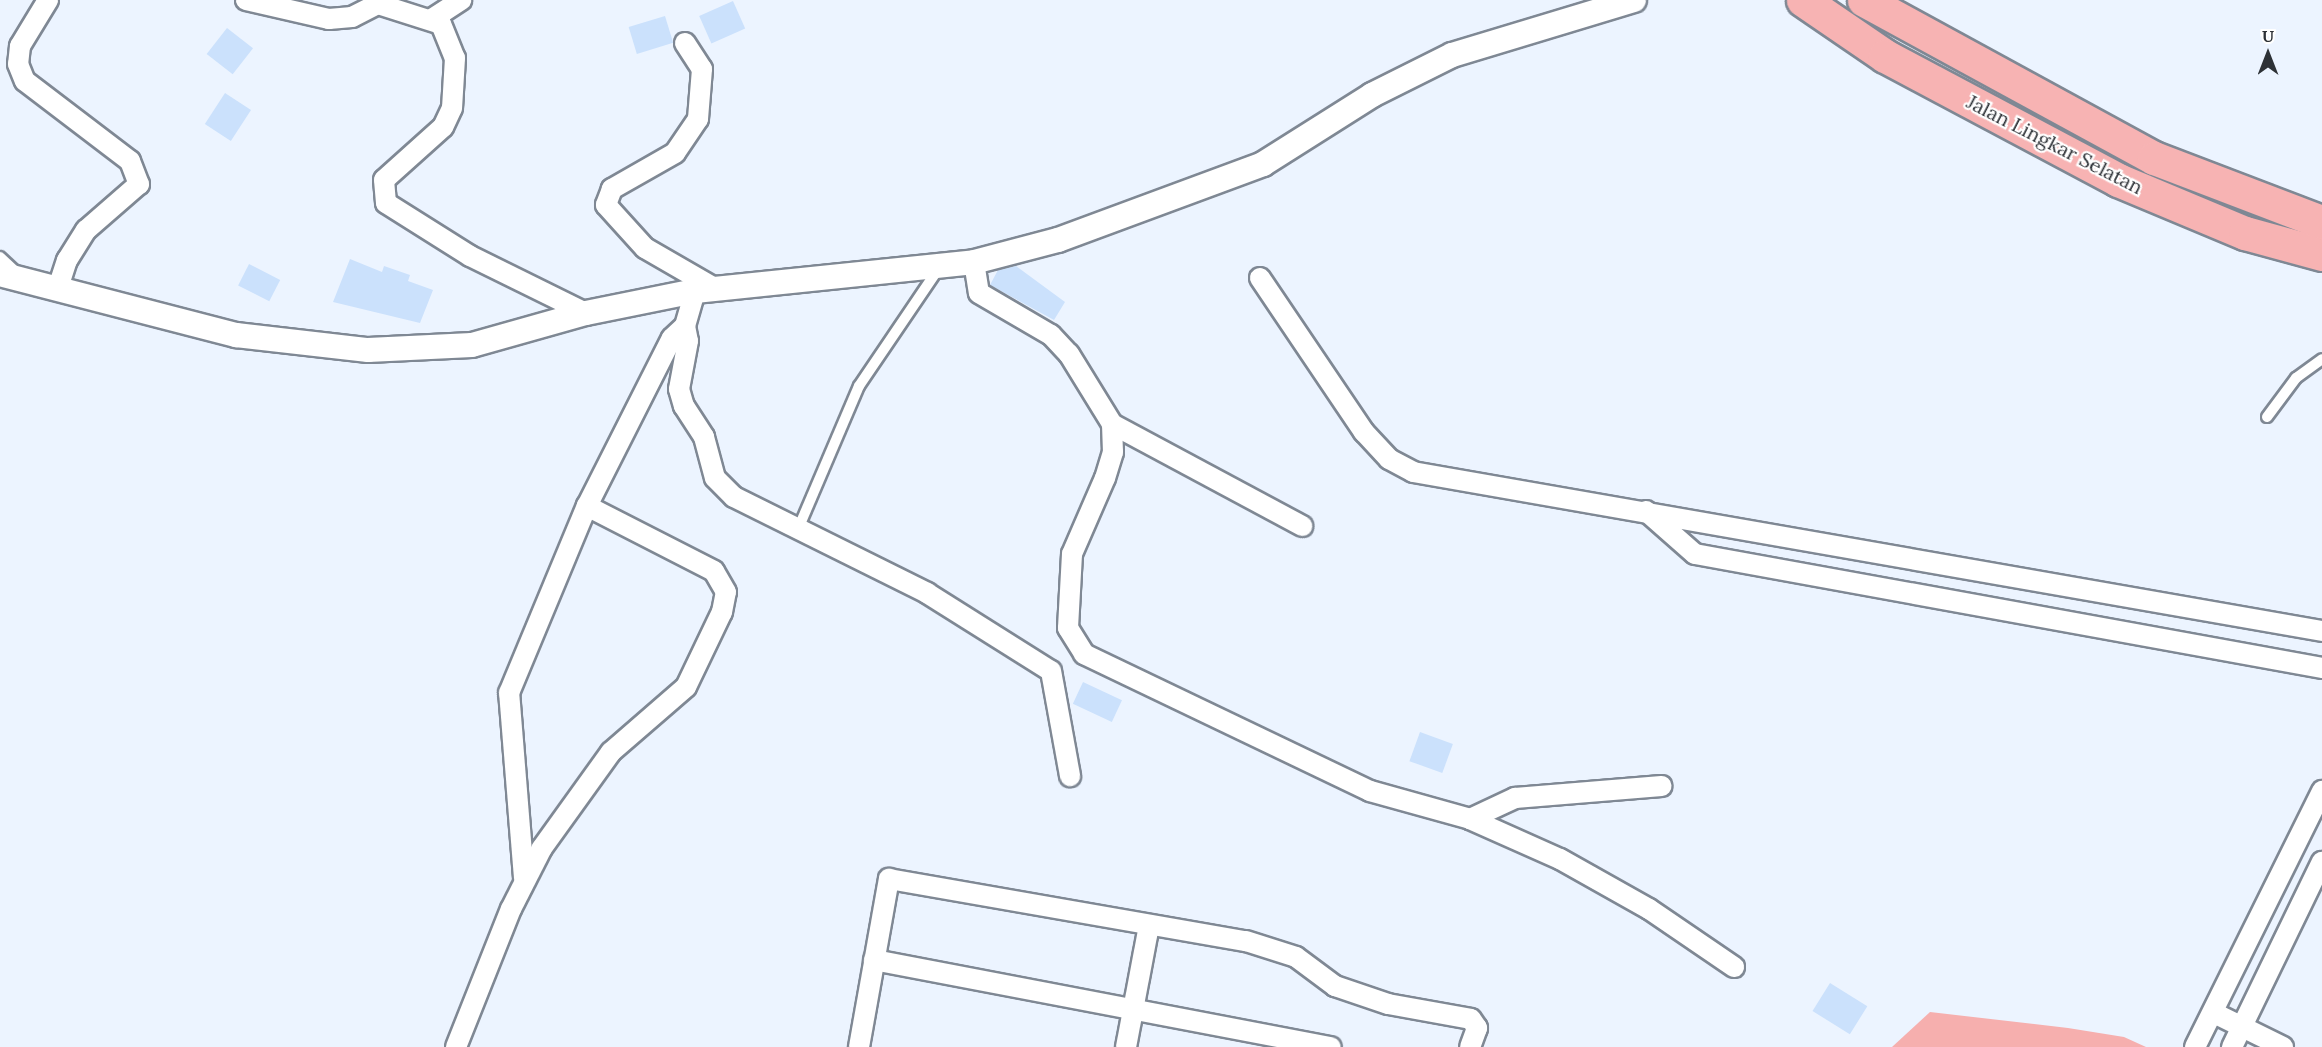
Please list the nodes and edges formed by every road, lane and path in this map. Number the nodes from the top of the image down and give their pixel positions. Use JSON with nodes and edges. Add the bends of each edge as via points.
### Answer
{"nodes":[{"id":1,"x":48,"y":0,"type":"edge"},
{"id":2,"x":246,"y":0,"type":"edge"},
{"id":3,"x":461,"y":0,"type":"edge"},
{"id":4,"x":1634,"y":0,"type":"edge"},
{"id":5,"x":1803,"y":0,"type":"edge"},
{"id":6,"x":1864,"y":0,"type":"edge"},
{"id":7,"x":378,"y":2,"type":"edge"},
{"id":8,"x":432,"y":19,"type":"junction"},
{"id":9,"x":685,"y":43,"type":"dead end"},
{"id":10,"x":2321,"y":242,"type":"edge"},
{"id":11,"x":0,"y":257,"type":"edge"},
{"id":12,"x":974,"y":262,"type":"junction"},
{"id":13,"x":941,"y":265,"type":"junction"},
{"id":14,"x":0,"y":274,"type":"edge"},
{"id":15,"x":1260,"y":278,"type":"dead end"},
{"id":16,"x":23,"y":280,"type":"junction"},
{"id":17,"x":58,"y":288,"type":"junction"},
{"id":18,"x":705,"y":290,"type":"junction"},
{"id":19,"x":586,"y":313,"type":"junction"},
{"id":20,"x":685,"y":326,"type":"junction"},
{"id":21,"x":2322,"y":359,"type":"edge"},
{"id":22,"x":2267,"y":417,"type":"dead end"},
{"id":23,"x":1112,"y":424,"type":"junction"},
{"id":24,"x":587,"y":506,"type":"junction"},
{"id":25,"x":1646,"y":511,"type":"junction"},
{"id":26,"x":1302,"y":526,"type":"dead end"},
{"id":27,"x":798,"y":529,"type":"junction"},
{"id":28,"x":2322,"y":631,"type":"edge"},
{"id":29,"x":2322,"y":668,"type":"edge"},
{"id":30,"x":1070,"y":776,"type":"dead end"},
{"id":31,"x":1662,"y":786,"type":"dead end"},
{"id":32,"x":2322,"y":791,"type":"edge"},
{"id":33,"x":1470,"y":819,"type":"junction"},
{"id":34,"x":2322,"y":862,"type":"edge"},
{"id":35,"x":524,"y":878,"type":"junction"},
{"id":36,"x":1149,"y":925,"type":"junction"},
{"id":37,"x":874,"y":960,"type":"junction"},
{"id":38,"x":1734,"y":967,"type":"dead end"},
{"id":39,"x":1133,"y":1009,"type":"junction"},
{"id":40,"x":2214,"y":1013,"type":"junction"},
{"id":41,"x":2243,"y":1026,"type":"junction"},
{"id":42,"x":456,"y":1047,"type":"edge"},
{"id":43,"x":861,"y":1047,"type":"edge"},
{"id":44,"x":1126,"y":1047,"type":"edge"},
{"id":45,"x":1331,"y":1047,"type":"edge"},
{"id":46,"x":1470,"y":1047,"type":"edge"},
{"id":47,"x":2195,"y":1047,"type":"edge"},
{"id":48,"x":2232,"y":1047,"type":"edge"},
{"id":49,"x":2283,"y":1047,"type":"edge"}],
"edges":[{"from":1,"to":17,"type":"street","via":[[20,46],[18,64],[25,81],[130,161],[140,184],[86,230]]},
{"from":2,"to":7,"type":"street","via":[[329,19],[352,17]]},
{"from":3,"to":8,"type":"street"},
{"from":4,"to":12,"type":"street","via":[[1452,55],[1372,95],[1263,164],[1058,240]]},
{"from":5,"to":10,"type":"highway","name":"Jalan Lingkar Selatan","via":[[1885,56],[2118,180],[2245,233]]},
{"from":6,"to":10,"type":"highway","name":"Jalan Lingkar Selatan","via":[[2154,158]]},
{"from":7,"to":8,"type":"street"},
{"from":8,"to":19,"type":"street","via":[[452,44],[452,108],[443,127],[384,180],[386,203],[470,256]]},
{"from":9,"to":18,"type":"street","via":[[702,69],[698,119],[675,153],[612,189],[606,205],[645,248]]},
{"from":11,"to":16,"type":"lane"},
{"from":12,"to":13,"type":"street"},
{"from":12,"to":23,"type":"street","via":[[980,294],[1051,335],[1069,354]]},
{"from":13,"to":18,"type":"street"},
{"from":13,"to":27,"type":"lane","via":[[859,386]]},
{"from":14,"to":16,"type":"street"},
{"from":15,"to":25,"type":"street","via":[[1364,432],[1401,467]]},
{"from":16,"to":17,"type":"street"},
{"from":17,"to":19,"type":"street","via":[[236,335],[368,350],[472,345]]},
{"from":18,"to":19,"type":"street"},
{"from":18,"to":20,"type":"street"},
{"from":20,"to":24,"type":"street","via":[[672,338]]},
{"from":20,"to":27,"type":"street","via":[[688,341],[680,388],[684,406],[704,437],[715,478],[734,497]]},
{"from":21,"to":22,"type":"lane","via":[[2296,378]]},
{"from":23,"to":26,"type":"street"},
{"from":23,"to":33,"type":"street","via":[[1111,461],[1072,554],[1072,642],[1084,654],[1370,791]]},
{"from":24,"to":35,"type":"street","via":[[509,693]]},
{"from":24,"to":35,"type":"street","via":[[709,566],[722,580],[725,602],[686,687],[602,763]]},
{"from":25,"to":28,"type":"street"},
{"from":25,"to":29,"type":"street","via":[[1695,554]]},
{"from":27,"to":30,"type":"street","via":[[927,593],[1052,671]]},
{"from":31,"to":33,"type":"street","via":[[1515,798]]},
{"from":32,"to":40,"type":"street"},
{"from":33,"to":38,"type":"street","via":[[1570,864]]},
{"from":34,"to":41,"type":"street"},
{"from":35,"to":42,"type":"street"},
{"from":36,"to":37,"type":"street","via":[[889,879]]},
{"from":36,"to":39,"type":"street"},
{"from":36,"to":46,"type":"street","via":[[1246,941],[1296,957],[1335,986],[1356,994],[1472,1019],[1477,1028]]},
{"from":37,"to":39,"type":"street"},
{"from":37,"to":43,"type":"street"},
{"from":39,"to":44,"type":"street"},
{"from":39,"to":45,"type":"street"},
{"from":40,"to":41,"type":"street"},
{"from":40,"to":47,"type":"street"},
{"from":41,"to":48,"type":"street"},
{"from":41,"to":49,"type":"street"}]}
